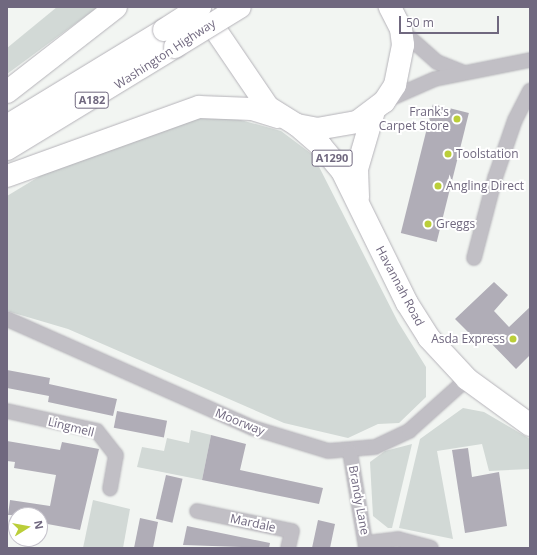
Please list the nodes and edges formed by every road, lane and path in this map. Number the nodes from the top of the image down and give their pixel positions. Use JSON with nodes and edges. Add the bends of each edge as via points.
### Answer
{"nodes":[{"id":1,"x":116,"y":7,"type":"edge"},
{"id":2,"x":200,"y":7,"type":"edge"},
{"id":3,"x":240,"y":7,"type":"edge"},
{"id":4,"x":398,"y":17,"type":"edge"},
{"id":5,"x":170,"y":38,"type":"junction"},
{"id":6,"x":530,"y":60,"type":"edge"},
{"id":7,"x":462,"y":72,"type":"junction"},
{"id":8,"x":530,"y":91,"type":"edge"},
{"id":9,"x":7,"y":92,"type":"edge"},
{"id":10,"x":379,"y":106,"type":"junction"},
{"id":11,"x":290,"y":122,"type":"junction"},
{"id":12,"x":7,"y":126,"type":"edge"},
{"id":13,"x":7,"y":149,"type":"edge"},
{"id":14,"x":7,"y":176,"type":"edge"},
{"id":15,"x":358,"y":199,"type":"junction"},
{"id":16,"x":474,"y":258,"type":"dead end"},
{"id":17,"x":7,"y":319,"type":"edge"},
{"id":18,"x":467,"y":379,"type":"junction"},
{"id":19,"x":7,"y":411,"type":"edge"},
{"id":20,"x":530,"y":425,"type":"edge"},
{"id":21,"x":350,"y":452,"type":"junction"},
{"id":22,"x":110,"y":488,"type":"dead end"},
{"id":23,"x":197,"y":511,"type":"dead end"},
{"id":24,"x":366,"y":545,"type":"edge"},
{"id":25,"x":288,"y":548,"type":"edge"},
{"id":26,"x":431,"y":548,"type":"edge"}],
"edges":[{"from":1,"to":9,"type":"main road"},
{"from":2,"to":5,"type":"main road","name":"Washington Highway","number":"A182","bridge":true},
{"from":2,"to":11,"type":"main road","name":"Havannah Road","via":[[257,94]]},
{"from":3,"to":5,"type":"main road","name":"Washington Highway","number":"A182","bridge":true},
{"from":4,"to":7,"type":"street","via":[[437,62]]},
{"from":4,"to":10,"type":"main road","name":"Havannah Road","via":[[402,65]]},
{"from":5,"to":12,"type":"main road","name":"Washington Highway","number":"A182"},
{"from":5,"to":13,"type":"main road","name":"Washington Highway","number":"A182"},
{"from":6,"to":7,"type":"street"},
{"from":7,"to":10,"type":"street","via":[[428,81]]},
{"from":8,"to":16,"type":"street","via":[[515,120],[495,178]]},
{"from":10,"to":11,"type":"main road","via":[[338,128]]},
{"from":10,"to":15,"type":"main road","name":"Havannah Road","number":"A1290","via":[[357,169]]},
{"from":11,"to":14,"type":"main road","via":[[252,109],[199,107]]},
{"from":11,"to":15,"type":"main road","name":"Havannah Road","number":"A1290","via":[[322,146]]},
{"from":15,"to":18,"type":"main road","name":"Havannah Road","number":"A1290","via":[[406,303],[429,338]]},
{"from":17,"to":21,"type":"street","name":"Moorway","via":[[253,428],[311,448]]},
{"from":18,"to":20,"type":"main road","name":"Havannah Road","number":"A1290"},
{"from":18,"to":21,"type":"street","name":"Moorway","via":[[409,431],[375,448]]},
{"from":19,"to":22,"type":"street","name":"Lingmell","via":[[98,431],[116,454]]},
{"from":21,"to":24,"type":"street","name":"Brandy Lane"},
{"from":23,"to":25,"type":"street","name":"Mardale","via":[[292,531]]},
{"from":24,"to":26,"type":"street","via":[[398,539]]}]}
